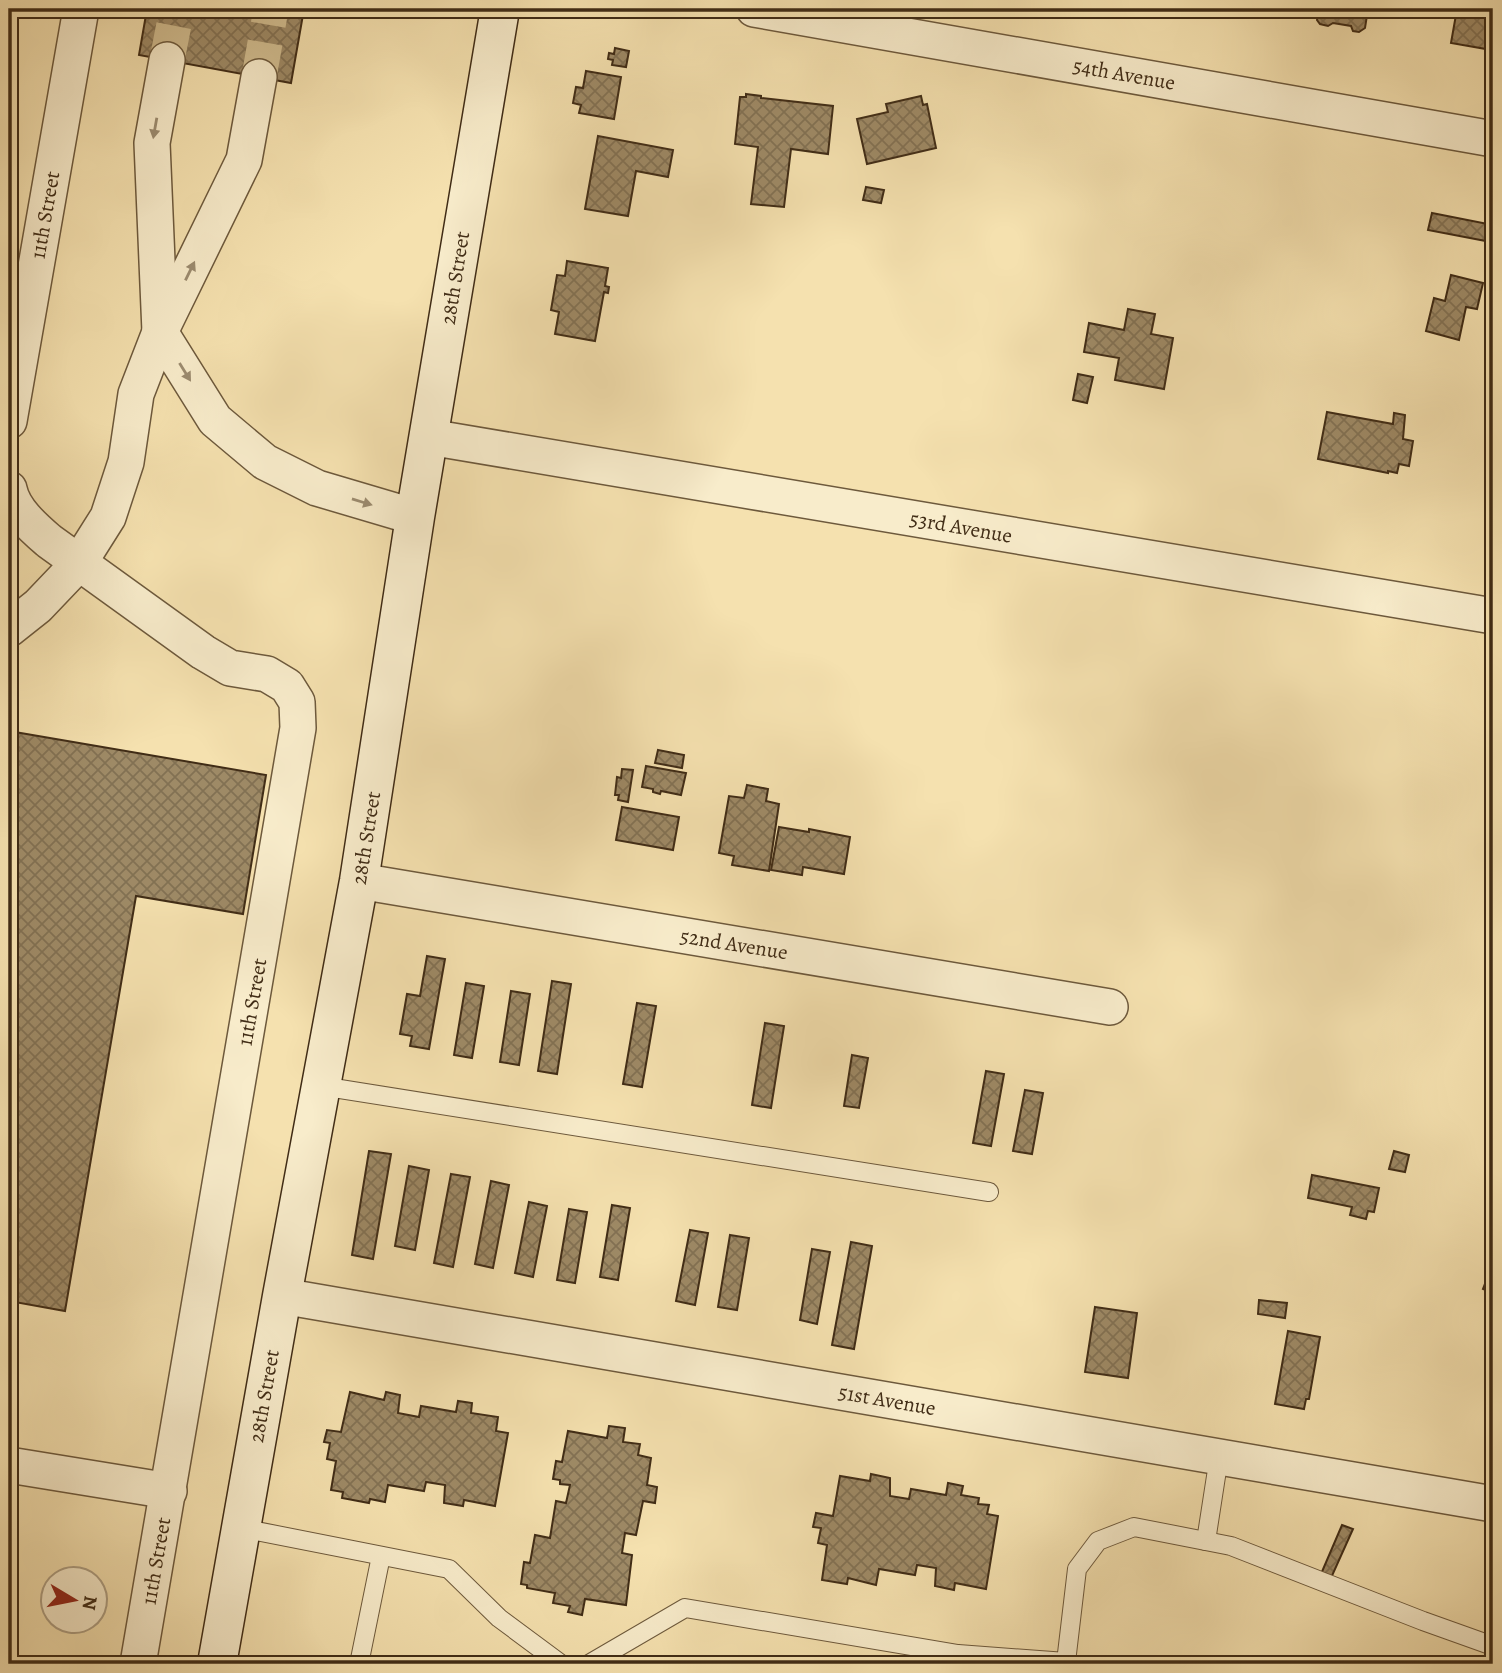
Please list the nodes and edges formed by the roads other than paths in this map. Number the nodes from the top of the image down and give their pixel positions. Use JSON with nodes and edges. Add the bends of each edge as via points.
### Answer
{"nodes":[{"id":1,"x":81,"y":9,"type":"edge"},
{"id":2,"x":500,"y":9,"type":"edge"},
{"id":3,"x":754,"y":9,"type":"edge"},
{"id":4,"x":167,"y":60,"type":"tunnel mouth"},
{"id":5,"x":259,"y":77,"type":"tunnel mouth"},
{"id":6,"x":1493,"y":139,"type":"edge"},
{"id":7,"x":160,"y":332,"type":"junction"},
{"id":8,"x":9,"y":421,"type":"edge"},
{"id":9,"x":429,"y":438,"type":"junction"},
{"id":10,"x":9,"y":489,"type":"edge"},
{"id":11,"x":415,"y":517,"type":"junction"},
{"id":12,"x":79,"y":563,"type":"junction"},
{"id":13,"x":1493,"y":616,"type":"edge"},
{"id":14,"x":9,"y":629,"type":"edge"},
{"id":15,"x":359,"y":881,"type":"junction"},
{"id":16,"x":1110,"y":1007,"type":"dead end"},
{"id":17,"x":321,"y":1086,"type":"junction"},
{"id":18,"x":989,"y":1192,"type":"dead end"},
{"id":19,"x":282,"y":1296,"type":"junction"},
{"id":20,"x":1219,"y":1457,"type":"junction"},
{"id":21,"x":9,"y":1465,"type":"edge"},
{"id":22,"x":169,"y":1491,"type":"junction"},
{"id":23,"x":1493,"y":1504,"type":"edge"},
{"id":24,"x":241,"y":1528,"type":"junction"},
{"id":25,"x":1206,"y":1541,"type":"junction"},
{"id":26,"x":382,"y":1556,"type":"junction"},
{"id":27,"x":1493,"y":1646,"type":"edge"},
{"id":28,"x":957,"y":1659,"type":"edge"},
{"id":29,"x":1066,"y":1663,"type":"edge"},
{"id":30,"x":138,"y":1664,"type":"edge"},
{"id":31,"x":217,"y":1664,"type":"edge"},
{"id":32,"x":359,"y":1664,"type":"edge"},
{"id":33,"x":561,"y":1664,"type":"edge"},
{"id":34,"x":589,"y":1664,"type":"edge"}],
"edges":[{"from":1,"to":8,"type":"street","name":"11th Street"},
{"from":2,"to":9,"type":"main road","name":"28th Street"},
{"from":3,"to":6,"type":"street","name":"54th Avenue"},
{"from":4,"to":7,"type":"street","one_way":true,"via":[[152,143]]},
{"from":7,"to":5,"type":"street","one_way":true,"via":[[244,160]]},
{"from":7,"to":11,"type":"street","one_way":true,"via":[[215,419],[265,463],[317,488]]},
{"from":7,"to":12,"type":"street","via":[[136,394],[125,462],[108,517]]},
{"from":9,"to":11,"type":"main road","name":"28th Street"},
{"from":9,"to":13,"type":"street","name":"53rd Avenue"},
{"from":10,"to":12,"type":"street","name":"11th Street","via":[[10,498],[33,527]]},
{"from":11,"to":15,"type":"main road","name":"28th Street"},
{"from":12,"to":14,"type":"street"},
{"from":12,"to":22,"type":"street","name":"11th Street","via":[[203,652],[230,668],[268,674],[287,686],[297,702],[298,729]]},
{"from":15,"to":16,"type":"street","name":"52nd Avenue"},
{"from":15,"to":17,"type":"main road","name":"28th Street"},
{"from":17,"to":18,"type":"lane"},
{"from":17,"to":19,"type":"main road","name":"28th Street"},
{"from":19,"to":20,"type":"street","name":"51st Avenue"},
{"from":19,"to":24,"type":"main road","name":"28th Street"},
{"from":20,"to":23,"type":"street","name":"51st Avenue"},
{"from":20,"to":25,"type":"lane"},
{"from":21,"to":22,"type":"street"},
{"from":22,"to":30,"type":"street","name":"11th Street"},
{"from":24,"to":26,"type":"lane"},
{"from":24,"to":31,"type":"main road","name":"28th Street"},
{"from":25,"to":27,"type":"lane","via":[[1231,1546]]},
{"from":25,"to":29,"type":"lane","via":[[1134,1527],[1098,1541],[1077,1569]]},
{"from":26,"to":32,"type":"lane"},
{"from":26,"to":33,"type":"lane","via":[[449,1569],[499,1618]]},
{"from":28,"to":29,"type":"lane"},
{"from":28,"to":34,"type":"lane","via":[[685,1608]]}]}
